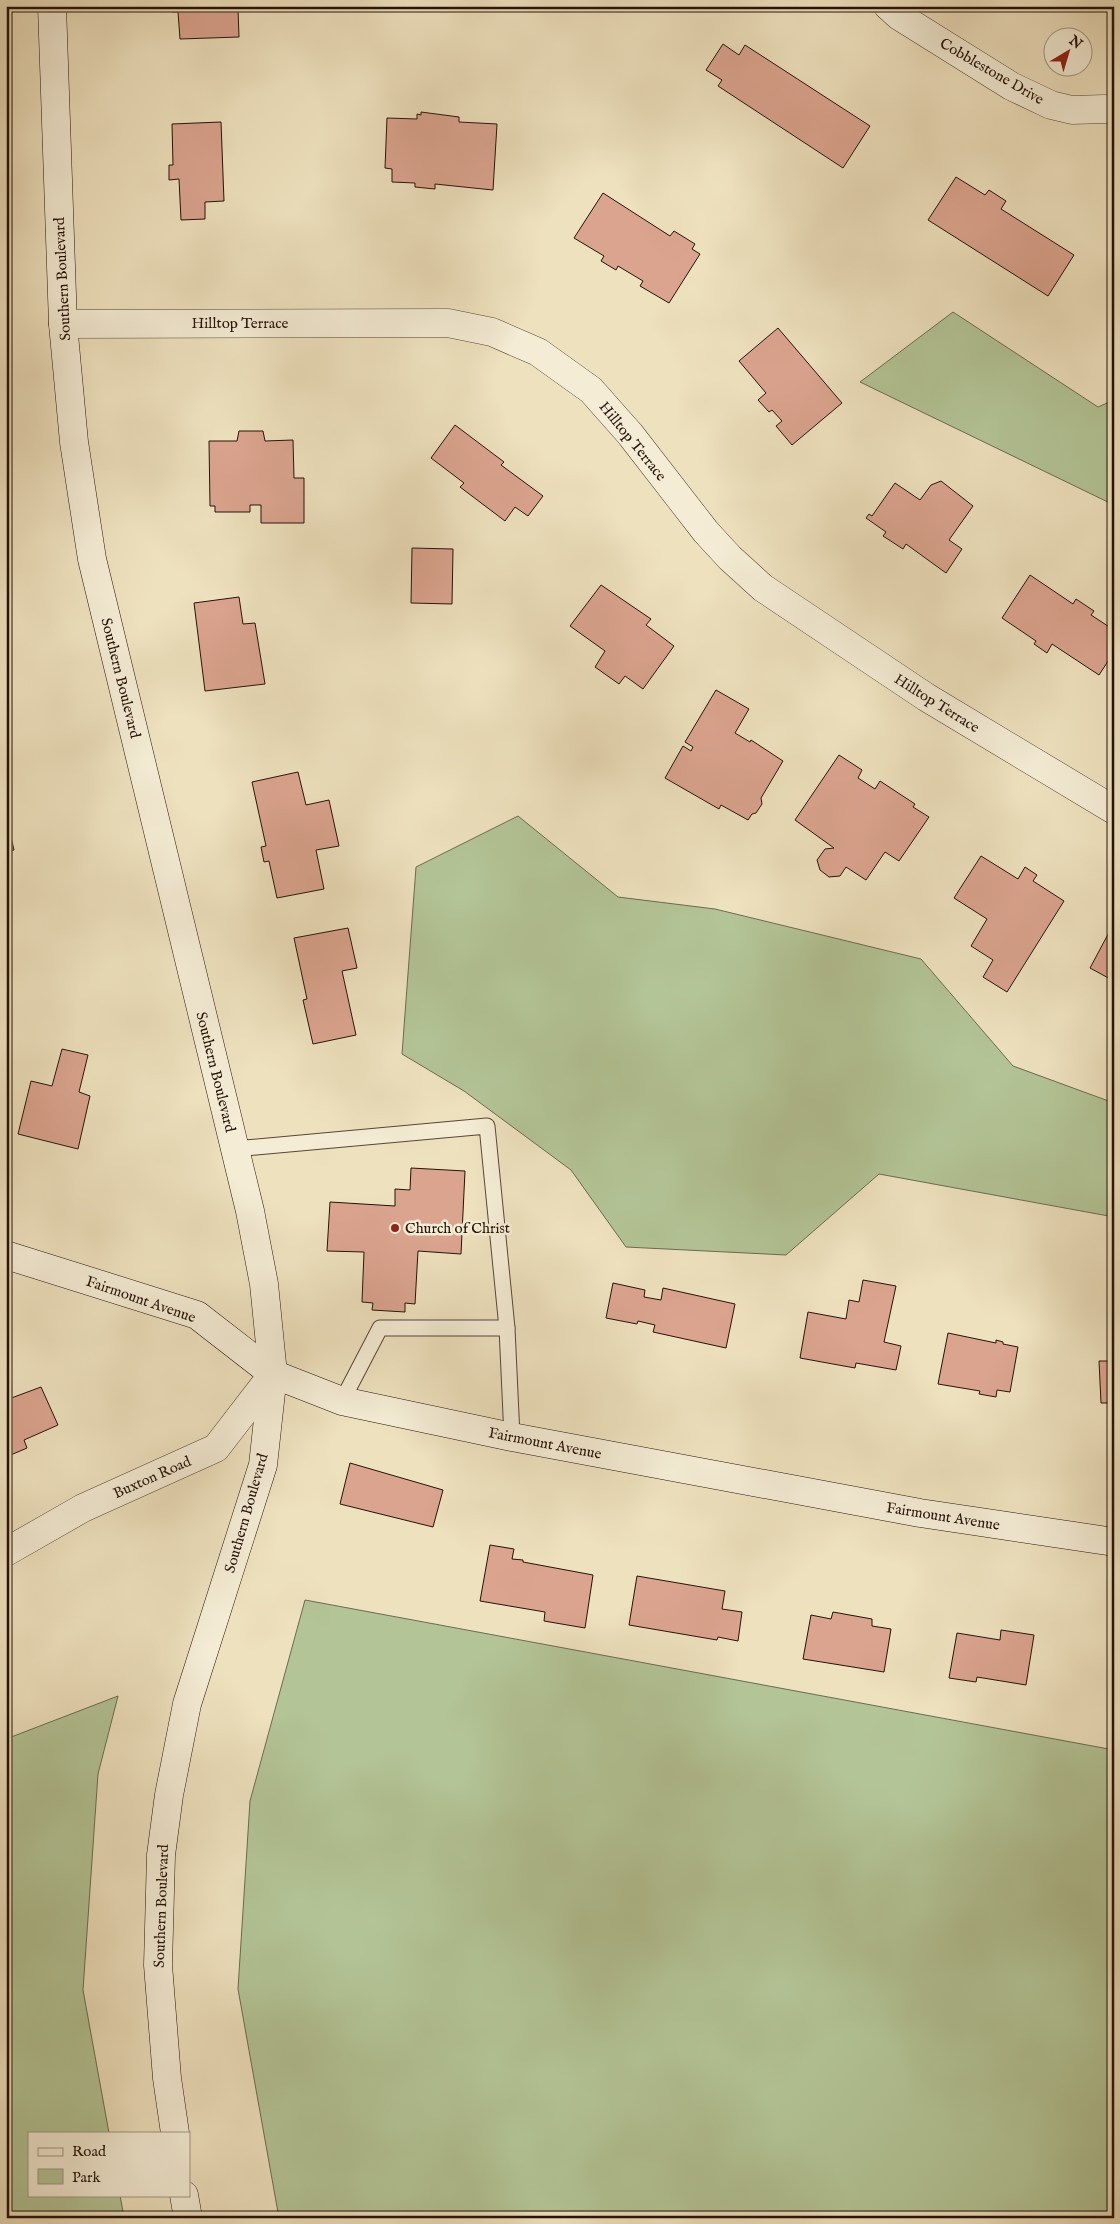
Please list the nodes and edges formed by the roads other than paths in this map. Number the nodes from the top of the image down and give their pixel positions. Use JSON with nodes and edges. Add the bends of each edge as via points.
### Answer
{"nodes":[{"id":1,"x":52,"y":6,"type":"edge"},
{"id":2,"x":888,"y":6,"type":"edge"},
{"id":3,"x":1105,"y":109,"type":"dead end"},
{"id":4,"x":63,"y":324,"type":"junction"},
{"id":5,"x":1114,"y":810,"type":"edge"},
{"id":6,"x":234,"y":1149,"type":"junction"},
{"id":7,"x":6,"y":1256,"type":"edge"},
{"id":8,"x":508,"y":1328,"type":"junction"},
{"id":9,"x":273,"y":1374,"type":"junction"},
{"id":10,"x":342,"y":1401,"type":"junction"},
{"id":11,"x":512,"y":1437,"type":"junction"},
{"id":12,"x":1114,"y":1542,"type":"edge"},
{"id":13,"x":6,"y":1552,"type":"edge"},
{"id":14,"x":175,"y":2132,"type":"edge"},
{"id":15,"x":184,"y":2196,"type":"edge"},
{"id":16,"x":188,"y":2218,"type":"edge"}],
"edges":[{"from":1,"to":4,"type":"main road","name":"Southern Boulevard"},
{"from":2,"to":3,"type":"main road","name":"Cobblestone Drive","via":[[1011,86],[1051,105],[1072,110]]},
{"from":4,"to":5,"type":"main road","name":"Hilltop Terrace","via":[[448,323],[492,332],[538,352],[591,390],[630,434],[706,532],[763,588],[926,697]]},
{"from":4,"to":6,"type":"main road","name":"Southern Boulevard","via":[[74,442],[92,559]]},
{"from":6,"to":8,"type":"lane","via":[[488,1126]]},
{"from":6,"to":9,"type":"main road","name":"Southern Boulevard","via":[[264,1284]]},
{"from":7,"to":9,"type":"main road","name":"Fairmount Avenue","via":[[197,1315]]},
{"from":8,"to":10,"type":"lane","via":[[380,1328]]},
{"from":8,"to":11,"type":"lane"},
{"from":9,"to":10,"type":"main road","name":"Fairmount Avenue"},
{"from":9,"to":13,"type":"main road","name":"Buxton Road","via":[[216,1448],[83,1508]]},
{"from":9,"to":14,"type":"main road","name":"Southern Boulevard","via":[[263,1465],[186,1704],[161,1855],[158,1965]]},
{"from":10,"to":11,"type":"main road","name":"Fairmount Avenue"},
{"from":11,"to":12,"type":"main road","name":"Fairmount Avenue","via":[[920,1513]]},
{"from":15,"to":16,"type":"main road"}]}
